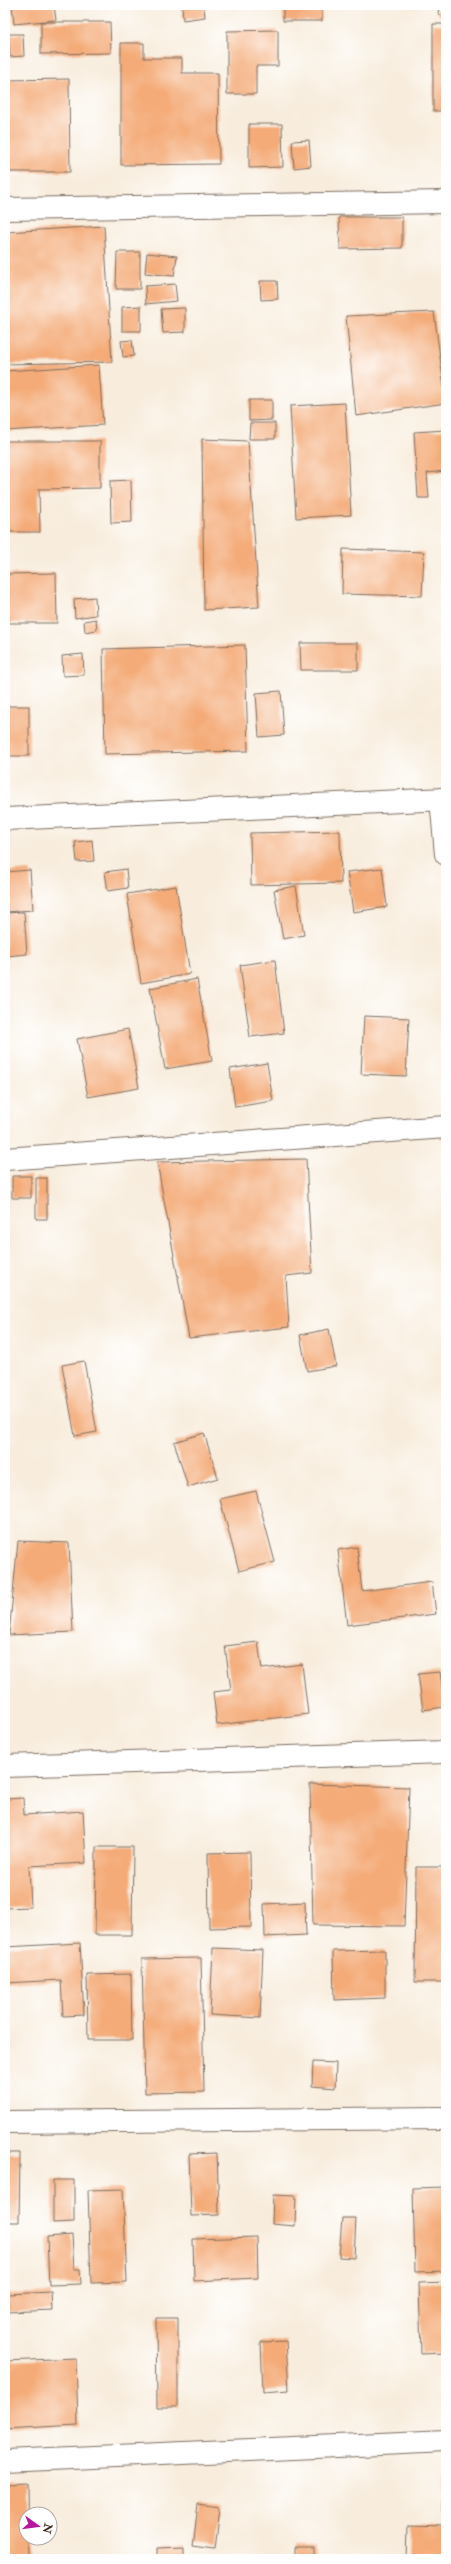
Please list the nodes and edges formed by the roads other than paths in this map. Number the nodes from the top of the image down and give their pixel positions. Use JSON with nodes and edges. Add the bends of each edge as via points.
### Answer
{"nodes":[{"id":1,"x":446,"y":202,"type":"edge"},
{"id":2,"x":5,"y":209,"type":"edge"},
{"id":3,"x":444,"y":799,"type":"edge"},
{"id":4,"x":5,"y":819,"type":"edge"},
{"id":5,"x":446,"y":854,"type":"edge"},
{"id":6,"x":446,"y":1127,"type":"edge"},
{"id":7,"x":5,"y":1159,"type":"edge"},
{"id":8,"x":446,"y":1752,"type":"edge"},
{"id":9,"x":5,"y":1766,"type":"edge"},
{"id":10,"x":446,"y":2118,"type":"edge"},
{"id":11,"x":5,"y":2122,"type":"edge"},
{"id":12,"x":446,"y":2441,"type":"edge"},
{"id":13,"x":5,"y":2461,"type":"edge"}],
"edges":[{"from":1,"to":2,"type":"street"},
{"from":3,"to":4,"type":"street"},
{"from":3,"to":5,"type":"street"},
{"from":6,"to":7,"type":"street"},
{"from":8,"to":9,"type":"street"},
{"from":10,"to":11,"type":"street"},
{"from":12,"to":13,"type":"street"}]}
